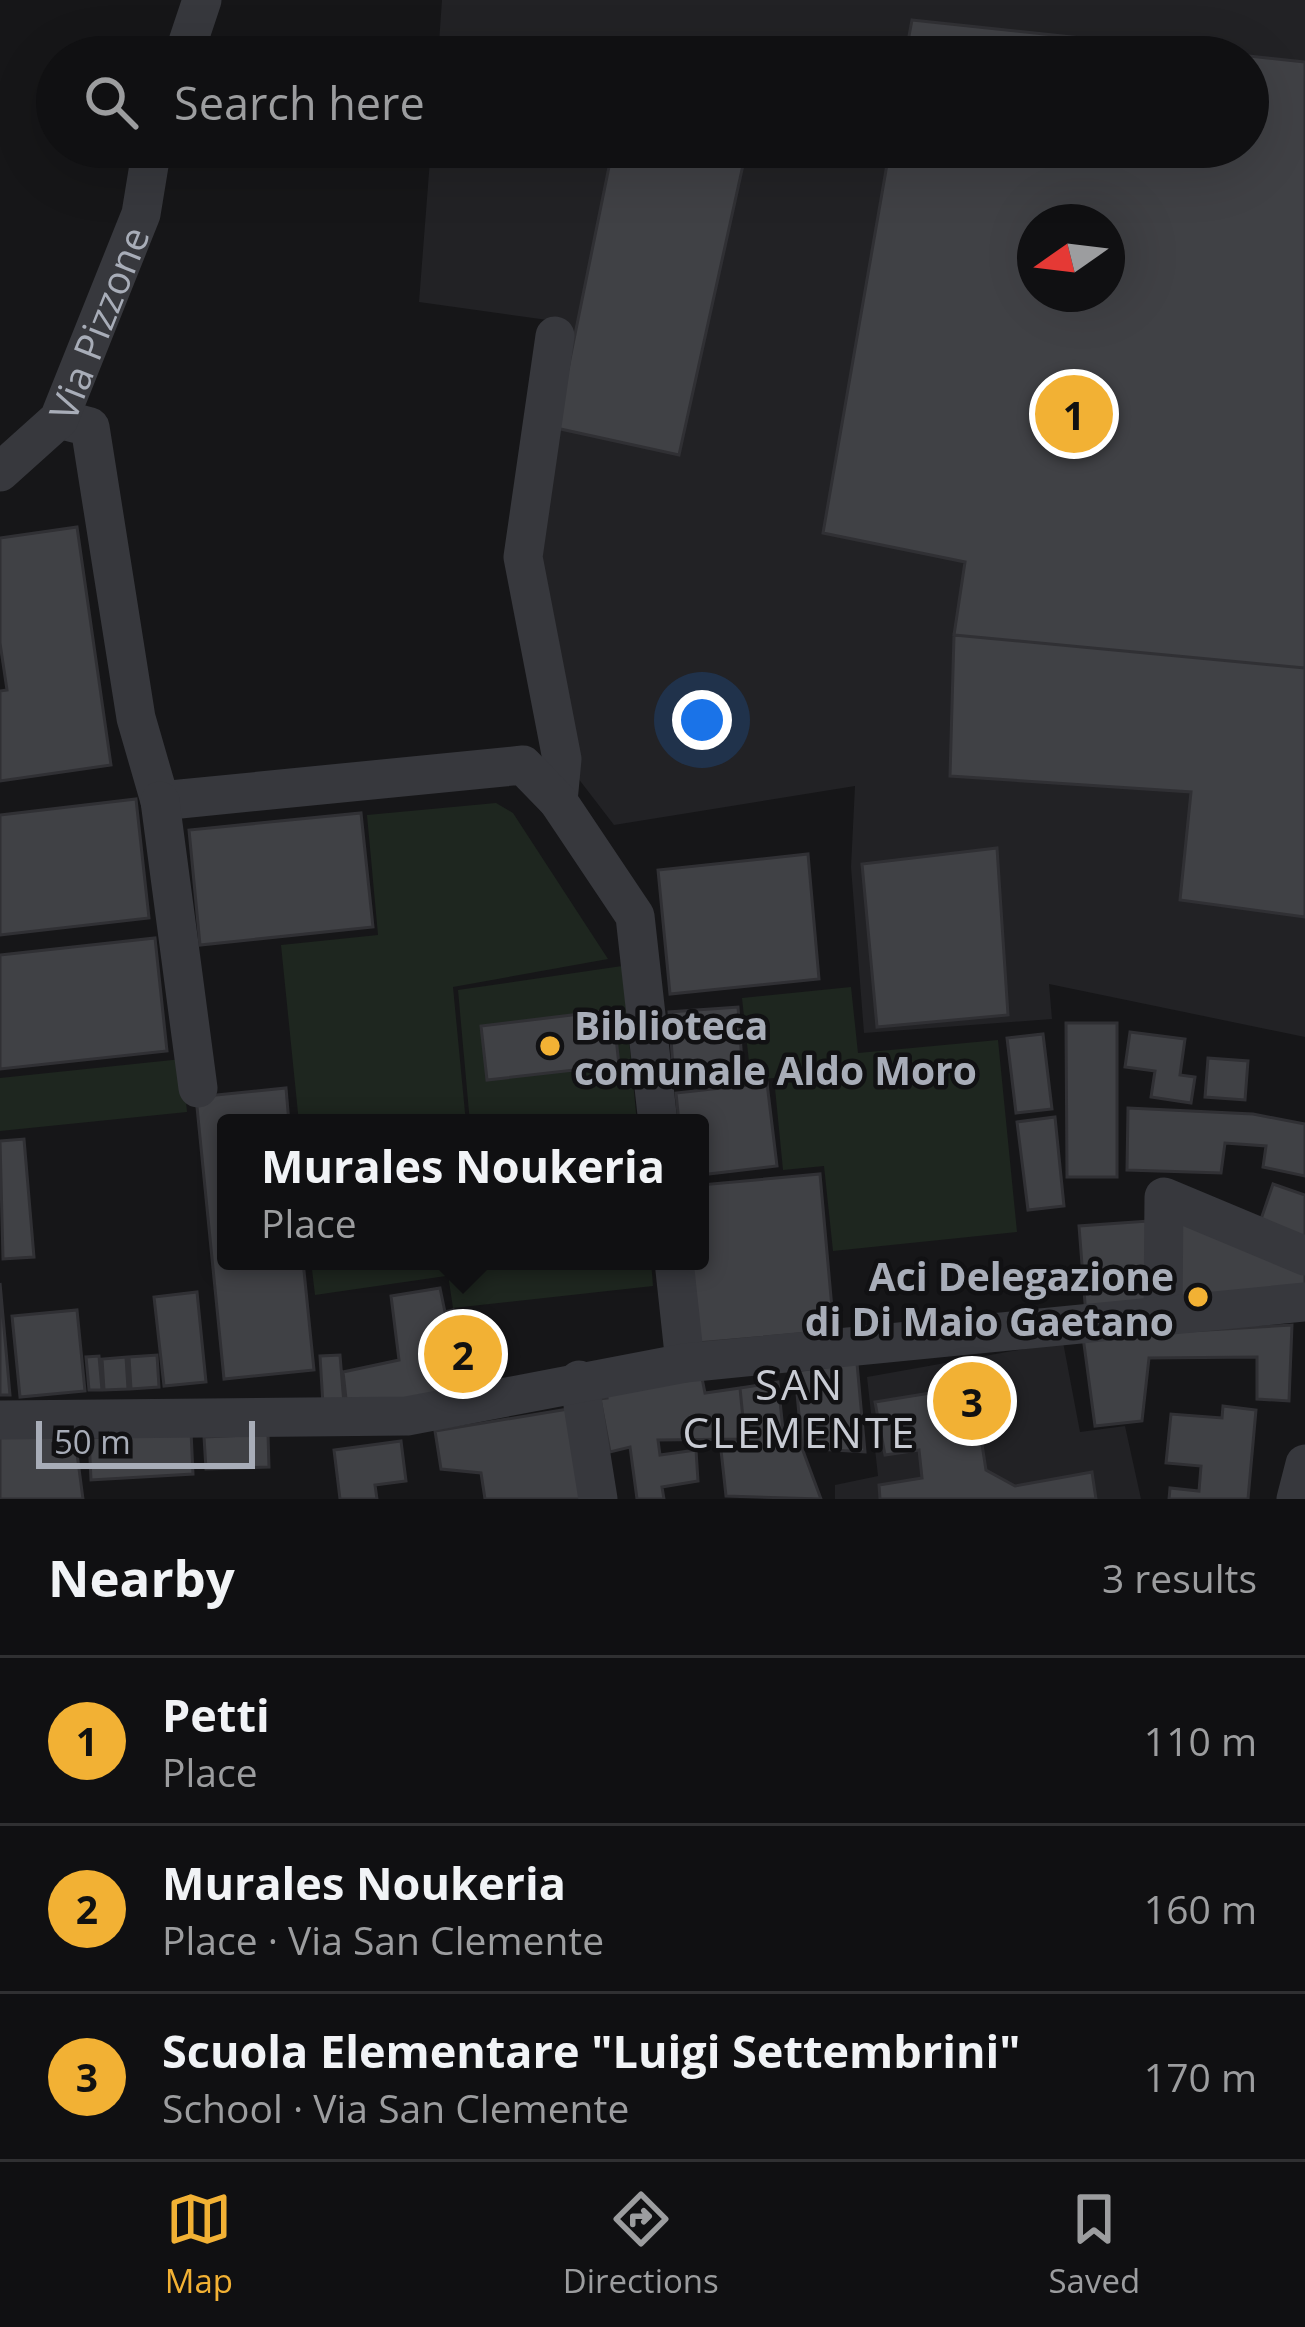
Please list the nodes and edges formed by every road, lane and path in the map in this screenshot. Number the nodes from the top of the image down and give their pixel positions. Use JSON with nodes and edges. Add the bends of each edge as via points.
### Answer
{"nodes":[{"id":1,"x":202,"y":0,"type":"edge"},
{"id":2,"x":190,"y":36,"type":"edge"},
{"id":3,"x":149,"y":168,"type":"edge"},
{"id":4,"x":555,"y":336,"type":"dead end"},
{"id":5,"x":59,"y":419,"type":"junction"},
{"id":6,"x":0,"y":472,"type":"edge"},
{"id":7,"x":160,"y":801,"type":"junction"},
{"id":8,"x":558,"y":801,"type":"junction"},
{"id":9,"x":198,"y":1088,"type":"dead end"},
{"id":10,"x":657,"y":1114,"type":"edge"},
{"id":11,"x":1305,"y":1256,"type":"edge"},
{"id":12,"x":675,"y":1270,"type":"edge"},
{"id":13,"x":1305,"y":1302,"type":"edge"},
{"id":14,"x":1163,"y":1315,"type":"junction"},
{"id":15,"x":685,"y":1363,"type":"junction"},
{"id":16,"x":579,"y":1380,"type":"junction"},
{"id":17,"x":0,"y":1420,"type":"edge"},
{"id":18,"x":1305,"y":1464,"type":"edge"},
{"id":19,"x":598,"y":1499,"type":"edge"},
{"id":20,"x":1296,"y":1499,"type":"edge"}],
"edges":[{"from":1,"to":2,"type":"street"},
{"from":3,"to":5,"type":"street","name":"Via Pizzone","via":[[141,214]]},
{"from":4,"to":8,"type":"street","via":[[523,556],[562,758]]},
{"from":5,"to":6,"type":"street","name":"Via Pizzone"},
{"from":5,"to":7,"type":"street","via":[[90,427],[136,718]]},
{"from":7,"to":8,"type":"street","via":[[523,765]]},
{"from":7,"to":9,"type":"street"},
{"from":8,"to":10,"type":"street","via":[[635,916]]},
{"from":11,"to":14,"type":"street","via":[[1163,1197]]},
{"from":12,"to":15,"type":"street"},
{"from":13,"to":14,"type":"street"},
{"from":14,"to":15,"type":"street"},
{"from":15,"to":16,"type":"street"},
{"from":16,"to":17,"type":"street","via":[[407,1416]]},
{"from":16,"to":19,"type":"street"},
{"from":18,"to":20,"type":"street"}]}
